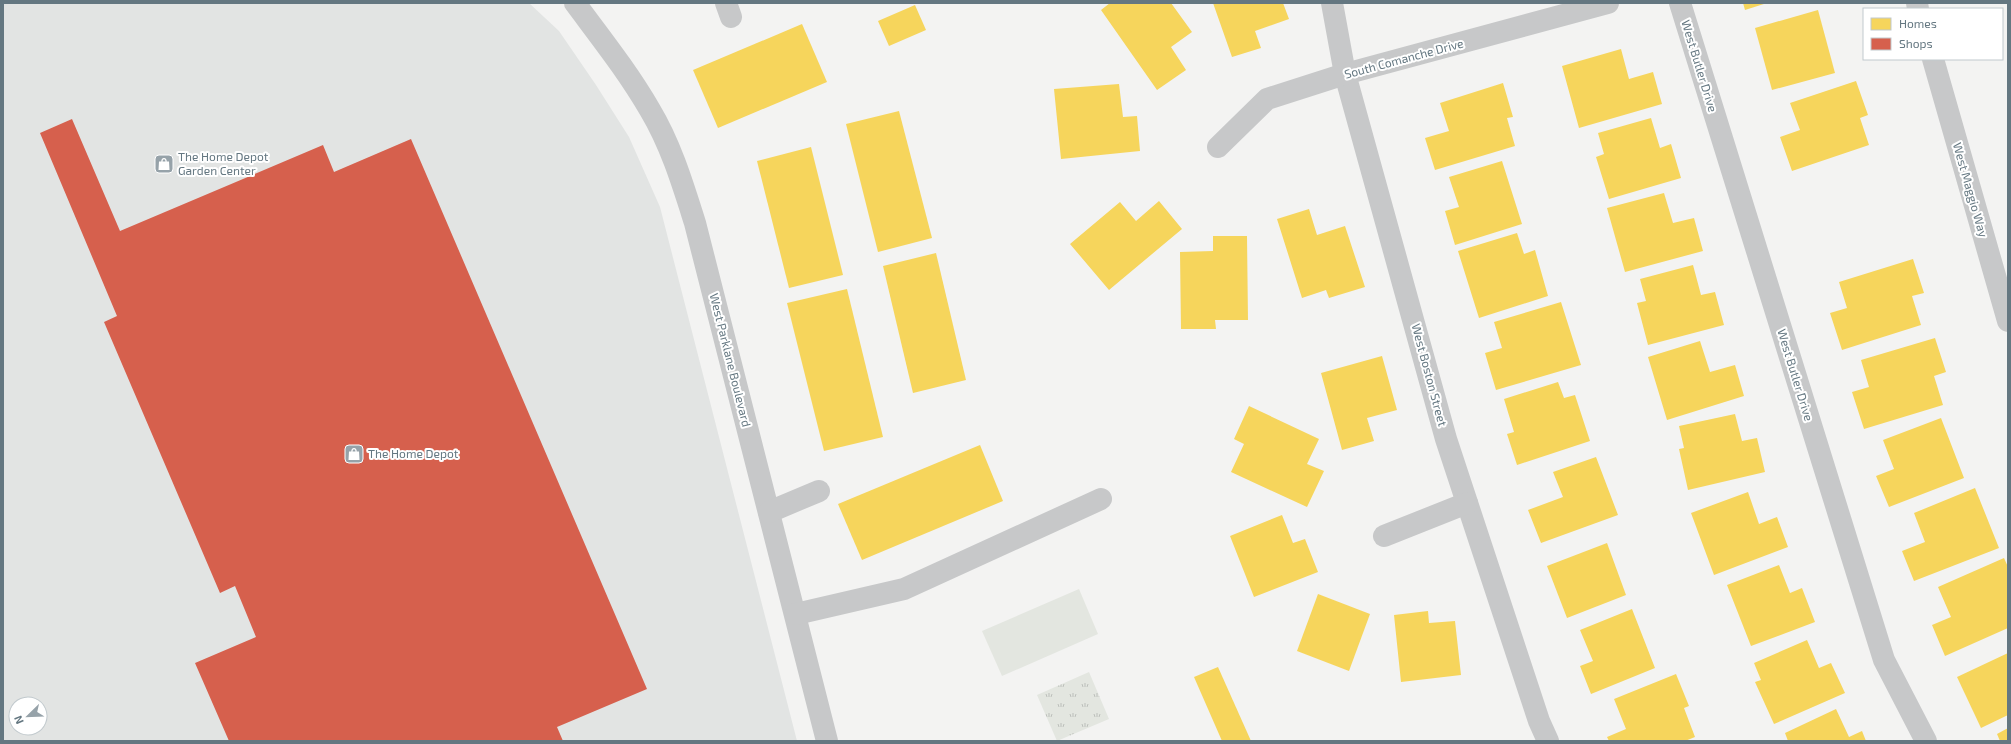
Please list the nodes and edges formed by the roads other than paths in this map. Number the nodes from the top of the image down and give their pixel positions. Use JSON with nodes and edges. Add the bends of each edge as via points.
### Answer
{"nodes":[{"id":1,"x":575,"y":3,"type":"edge"},
{"id":2,"x":1332,"y":3,"type":"edge"},
{"id":3,"x":1608,"y":3,"type":"edge"},
{"id":4,"x":1680,"y":3,"type":"edge"},
{"id":5,"x":1933,"y":60,"type":"edge"},
{"id":6,"x":1345,"y":74,"type":"junction"},
{"id":7,"x":1218,"y":147,"type":"dead end"},
{"id":8,"x":2008,"y":321,"type":"edge"},
{"id":9,"x":819,"y":491,"type":"dead end"},
{"id":10,"x":1102,"y":499,"type":"dead end"},
{"id":11,"x":1467,"y":503,"type":"junction"},
{"id":12,"x":769,"y":512,"type":"junction"},
{"id":13,"x":1384,"y":536,"type":"dead end"},
{"id":14,"x":796,"y":614,"type":"junction"},
{"id":15,"x":827,"y":741,"type":"edge"},
{"id":16,"x":1548,"y":741,"type":"edge"},
{"id":17,"x":1926,"y":741,"type":"edge"}],
"edges":[{"from":1,"to":12,"type":"street","name":"West Parklane Boulevard","via":[[622,66],[651,111],[677,168],[695,223]]},
{"from":2,"to":6,"type":"street","name":"West Boston Street"},
{"from":3,"to":6,"type":"street","name":"South Comanche Drive"},
{"from":4,"to":17,"type":"street","name":"West Butler Drive","via":[[1884,660]]},
{"from":5,"to":8,"type":"street","name":"West Maggio Way"},
{"from":6,"to":7,"type":"street","name":"South Comanche Drive","via":[[1267,99]]},
{"from":6,"to":11,"type":"street","name":"West Boston Street","via":[[1446,439]]},
{"from":9,"to":12,"type":"street"},
{"from":10,"to":14,"type":"street","via":[[904,588]]},
{"from":11,"to":13,"type":"street"},
{"from":11,"to":16,"type":"street","name":"West Boston Street","via":[[1539,721]]},
{"from":12,"to":14,"type":"street","name":"West Parklane Boulevard"},
{"from":14,"to":15,"type":"street","name":"West Parklane Boulevard"}]}
